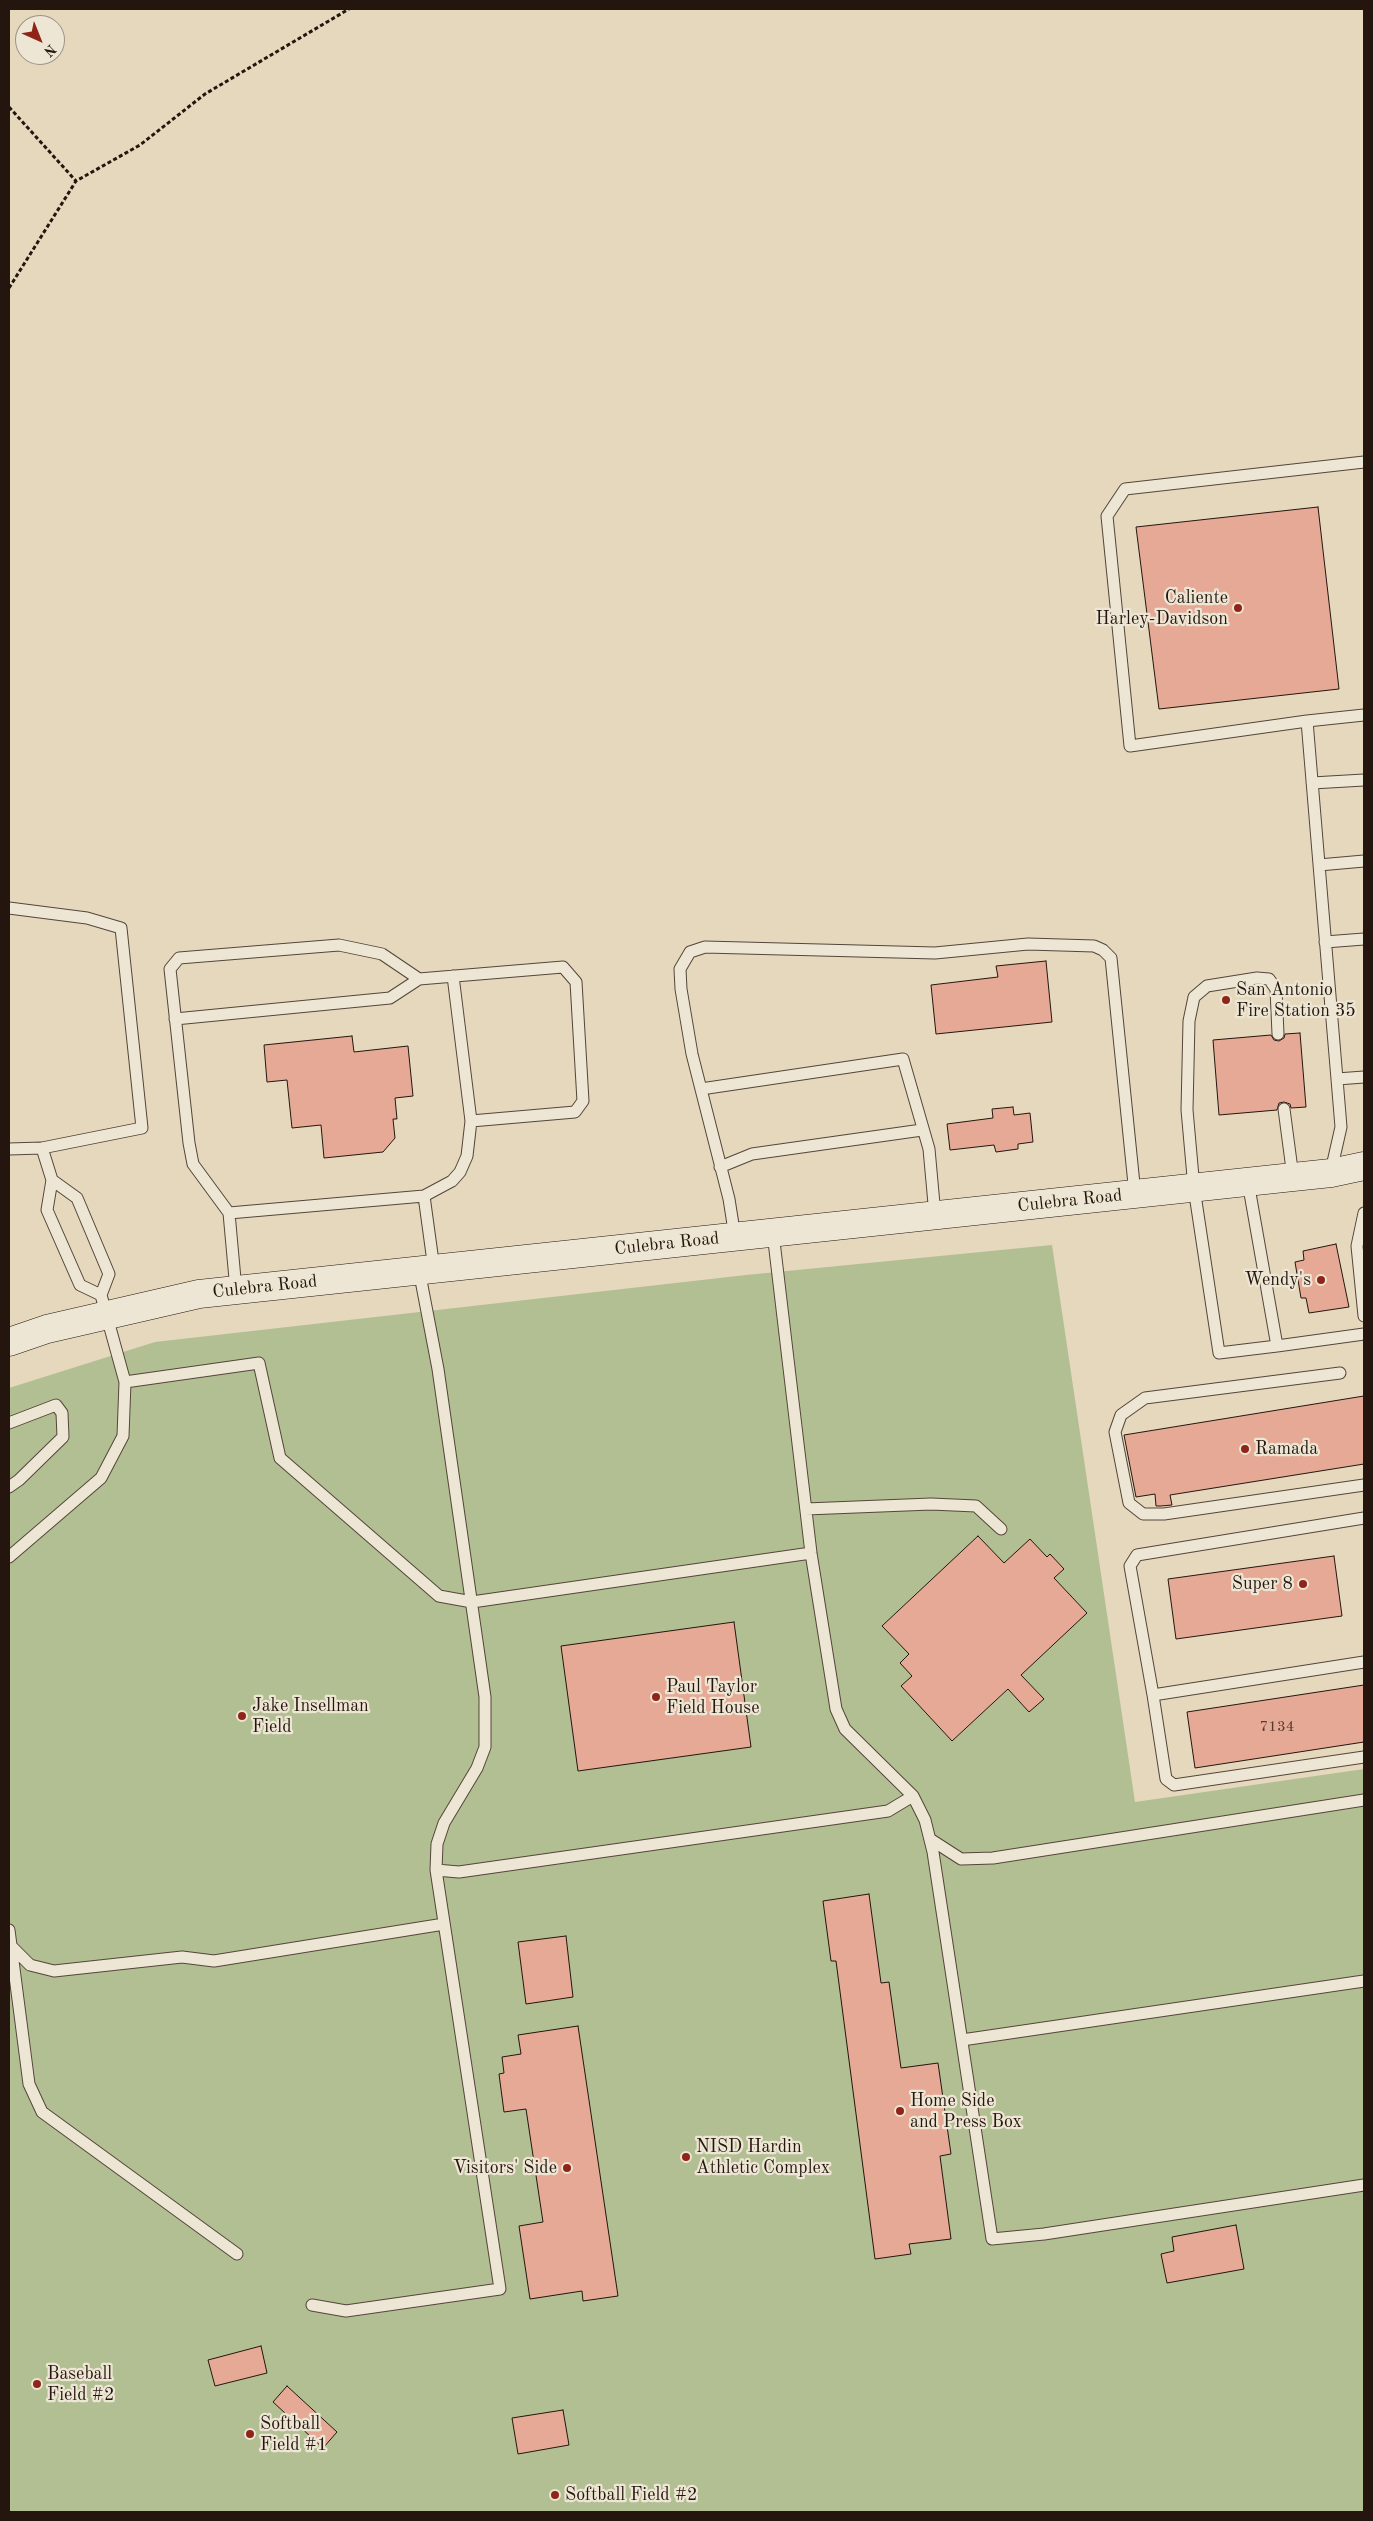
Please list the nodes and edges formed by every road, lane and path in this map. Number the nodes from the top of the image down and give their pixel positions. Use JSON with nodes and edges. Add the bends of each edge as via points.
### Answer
{"nodes":[{"id":1,"x":349,"y":9,"type":"edge"},
{"id":2,"x":9,"y":106,"type":"edge"},
{"id":3,"x":76,"y":181,"type":"junction"},
{"id":4,"x":9,"y":288,"type":"edge"},
{"id":5,"x":1364,"y":462,"type":"edge"},
{"id":6,"x":1364,"y":715,"type":"edge"},
{"id":7,"x":1306,"y":721,"type":"junction"},
{"id":8,"x":1364,"y":780,"type":"edge"},
{"id":9,"x":1312,"y":783,"type":"junction"},
{"id":10,"x":1364,"y":860,"type":"edge"},
{"id":11,"x":1319,"y":865,"type":"junction"},
{"id":12,"x":9,"y":908,"type":"edge"},
{"id":13,"x":1364,"y":939,"type":"edge"},
{"id":14,"x":1325,"y":942,"type":"junction"},
{"id":15,"x":453,"y":976,"type":"junction"},
{"id":16,"x":419,"y":979,"type":"junction"},
{"id":17,"x":175,"y":1019,"type":"junction"},
{"id":18,"x":1278,"y":1034,"type":"dead end"},
{"id":19,"x":1364,"y":1077,"type":"edge"},
{"id":20,"x":1337,"y":1079,"type":"junction"},
{"id":21,"x":701,"y":1089,"type":"junction"},
{"id":22,"x":1284,"y":1109,"type":"dead end"},
{"id":23,"x":471,"y":1121,"type":"junction"},
{"id":24,"x":922,"y":1130,"type":"junction"},
{"id":25,"x":9,"y":1148,"type":"edge"},
{"id":26,"x":42,"y":1148,"type":"junction"},
{"id":27,"x":720,"y":1166,"type":"junction"},
{"id":28,"x":1364,"y":1166,"type":"edge"},
{"id":29,"x":1331,"y":1173,"type":"junction"},
{"id":30,"x":1364,"y":1175,"type":"edge"},
{"id":31,"x":1293,"y":1178,"type":"junction"},
{"id":32,"x":52,"y":1180,"type":"junction"},
{"id":33,"x":1248,"y":1182,"type":"junction"},
{"id":34,"x":1194,"y":1188,"type":"junction"},
{"id":35,"x":1134,"y":1194,"type":"junction"},
{"id":36,"x":424,"y":1196,"type":"junction"},
{"id":37,"x":228,"y":1213,"type":"junction"},
{"id":38,"x":1364,"y":1213,"type":"edge"},
{"id":39,"x":935,"y":1215,"type":"junction"},
{"id":40,"x":773,"y":1233,"type":"junction"},
{"id":41,"x":735,"y":1237,"type":"junction"},
{"id":42,"x":427,"y":1270,"type":"junction"},
{"id":43,"x":236,"y":1290,"type":"junction"},
{"id":44,"x":105,"y":1305,"type":"junction"},
{"id":45,"x":1364,"y":1316,"type":"edge"},
{"id":46,"x":1364,"y":1334,"type":"edge"},
{"id":47,"x":9,"y":1342,"type":"edge"},
{"id":48,"x":1276,"y":1346,"type":"junction"},
{"id":49,"x":1340,"y":1373,"type":"dead end"},
{"id":50,"x":125,"y":1382,"type":"junction"},
{"id":51,"x":9,"y":1423,"type":"edge"},
{"id":52,"x":1364,"y":1485,"type":"edge"},
{"id":53,"x":9,"y":1486,"type":"edge"},
{"id":54,"x":806,"y":1510,"type":"junction"},
{"id":55,"x":1364,"y":1518,"type":"edge"},
{"id":56,"x":1001,"y":1529,"type":"dead end"},
{"id":57,"x":811,"y":1553,"type":"junction"},
{"id":58,"x":9,"y":1557,"type":"edge"},
{"id":59,"x":472,"y":1602,"type":"junction"},
{"id":60,"x":1364,"y":1662,"type":"edge"},
{"id":61,"x":1153,"y":1695,"type":"junction"},
{"id":62,"x":1364,"y":1758,"type":"edge"},
{"id":63,"x":913,"y":1796,"type":"junction"},
{"id":64,"x":1364,"y":1800,"type":"edge"},
{"id":65,"x":930,"y":1839,"type":"junction"},
{"id":66,"x":436,"y":1870,"type":"junction"},
{"id":67,"x":444,"y":1924,"type":"junction"},
{"id":68,"x":9,"y":1930,"type":"edge"},
{"id":69,"x":11,"y":1946,"type":"junction"},
{"id":70,"x":1364,"y":1981,"type":"edge"},
{"id":71,"x":962,"y":2040,"type":"junction"},
{"id":72,"x":1364,"y":2185,"type":"edge"},
{"id":73,"x":237,"y":2254,"type":"dead end"},
{"id":74,"x":312,"y":2306,"type":"dead end"}],
"edges":[{"from":1,"to":3,"type":"path","via":[[205,94],[140,145]]},
{"from":2,"to":3,"type":"path"},
{"from":3,"to":4,"type":"path"},
{"from":5,"to":7,"type":"lane","via":[[1124,489],[1107,516],[1130,746]]},
{"from":6,"to":7,"type":"lane"},
{"from":7,"to":9,"type":"lane"},
{"from":8,"to":9,"type":"lane"},
{"from":9,"to":11,"type":"lane"},
{"from":10,"to":11,"type":"lane"},
{"from":11,"to":14,"type":"lane"},
{"from":12,"to":26,"type":"lane","via":[[87,918],[121,928],[142,1128]]},
{"from":13,"to":14,"type":"lane"},
{"from":14,"to":20,"type":"lane"},
{"from":15,"to":16,"type":"lane"},
{"from":15,"to":23,"type":"lane"},
{"from":15,"to":23,"type":"lane","via":[[563,967],[576,982],[583,1101],[575,1112]]},
{"from":16,"to":17,"type":"lane","via":[[390,998]]},
{"from":16,"to":17,"type":"lane","via":[[382,954],[339,945],[179,958],[170,970]]},
{"from":17,"to":37,"type":"lane","via":[[193,1164]]},
{"from":18,"to":34,"type":"lane","via":[[1276,989],[1269,979],[1207,986],[1194,997],[1189,1022],[1187,1110]]},
{"from":19,"to":20,"type":"lane"},
{"from":20,"to":29,"type":"lane","via":[[1341,1127]]},
{"from":21,"to":24,"type":"lane","via":[[903,1059]]},
{"from":21,"to":27,"type":"lane"},
{"from":21,"to":35,"type":"lane","via":[[681,989],[680,969],[690,952],[705,947],[935,953],[1028,944],[1094,946],[1111,958]]},
{"from":22,"to":31,"type":"lane"},
{"from":23,"to":36,"type":"lane","via":[[468,1156],[460,1172],[452,1181]]},
{"from":24,"to":27,"type":"lane","via":[[752,1154]]},
{"from":24,"to":39,"type":"lane","via":[[929,1149]]},
{"from":25,"to":26,"type":"lane"},
{"from":26,"to":32,"type":"lane"},
{"from":27,"to":41,"type":"lane"},
{"from":28,"to":29,"type":"main road","name":"Culebra Road"},
{"from":29,"to":30,"type":"main road","name":"Culebra Road"},
{"from":29,"to":31,"type":"main road","name":"Culebra Road"},
{"from":31,"to":33,"type":"main road","name":"Culebra Road"},
{"from":32,"to":44,"type":"lane","via":[[76,1198],[102,1257],[109,1274]]},
{"from":32,"to":44,"type":"lane","via":[[47,1210],[80,1285]]},
{"from":33,"to":34,"type":"main road","name":"Culebra Road"},
{"from":33,"to":48,"type":"lane"},
{"from":34,"to":35,"type":"main road","name":"Culebra Road"},
{"from":34,"to":48,"type":"lane","via":[[1219,1353]]},
{"from":35,"to":39,"type":"main road","name":"Culebra Road"},
{"from":36,"to":37,"type":"lane"},
{"from":36,"to":42,"type":"lane"},
{"from":37,"to":43,"type":"lane"},
{"from":38,"to":45,"type":"lane","via":[[1358,1246]]},
{"from":39,"to":40,"type":"main road","name":"Culebra Road"},
{"from":40,"to":41,"type":"main road","name":"Culebra Road"},
{"from":40,"to":54,"type":"lane"},
{"from":41,"to":42,"type":"main road","name":"Culebra Road"},
{"from":42,"to":43,"type":"main road","name":"Culebra Road"},
{"from":42,"to":59,"type":"lane","via":[[438,1370]]},
{"from":43,"to":44,"type":"main road","name":"Culebra Road"},
{"from":44,"to":47,"type":"main road","name":"Culebra Road"},
{"from":44,"to":50,"type":"lane"},
{"from":46,"to":48,"type":"lane"},
{"from":49,"to":52,"type":"lane","via":[[1145,1398],[1121,1415],[1115,1432],[1129,1503],[1143,1514],[1164,1514]]},
{"from":50,"to":58,"type":"lane","via":[[123,1436],[101,1478]]},
{"from":50,"to":59,"type":"lane","via":[[259,1363],[280,1458],[439,1596]]},
{"from":51,"to":53,"type":"lane","via":[[56,1406],[62,1413],[63,1437],[20,1480]]},
{"from":54,"to":56,"type":"lane","via":[[931,1504],[976,1506]]},
{"from":54,"to":57,"type":"lane"},
{"from":55,"to":61,"type":"lane","via":[[1137,1555],[1130,1566]]},
{"from":57,"to":59,"type":"lane"},
{"from":57,"to":63,"type":"lane","via":[[836,1708],[845,1729]]},
{"from":59,"to":66,"type":"lane","via":[[485,1697],[485,1747],[477,1768],[444,1823],[437,1844]]},
{"from":60,"to":61,"type":"lane"},
{"from":61,"to":62,"type":"lane","via":[[1166,1779],[1174,1785]]},
{"from":63,"to":65,"type":"lane"},
{"from":63,"to":66,"type":"lane","via":[[888,1811],[459,1872]]},
{"from":64,"to":65,"type":"lane","via":[[993,1858],[961,1859]]},
{"from":65,"to":71,"type":"lane"},
{"from":66,"to":67,"type":"lane"},
{"from":67,"to":69,"type":"lane","via":[[214,1961],[182,1957],[54,1971],[30,1965]]},
{"from":67,"to":74,"type":"lane","via":[[500,2289],[346,2311]]},
{"from":68,"to":69,"type":"lane"},
{"from":69,"to":73,"type":"lane","via":[[29,2084],[42,2112]]},
{"from":70,"to":71,"type":"lane"},
{"from":71,"to":72,"type":"lane","via":[[992,2239],[1044,2234]]}]}
